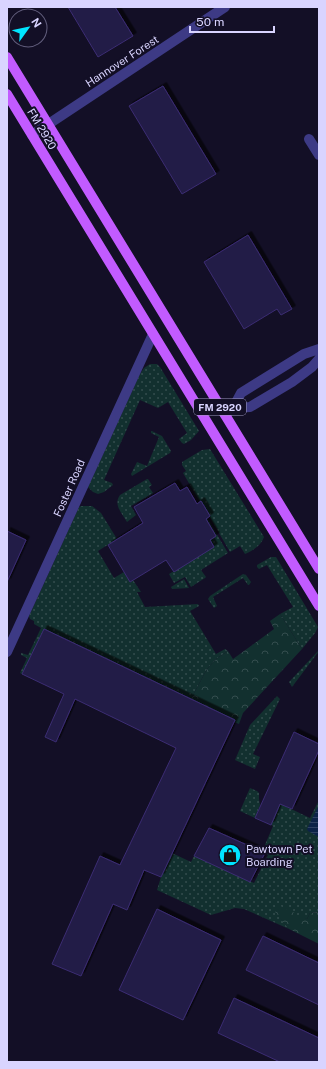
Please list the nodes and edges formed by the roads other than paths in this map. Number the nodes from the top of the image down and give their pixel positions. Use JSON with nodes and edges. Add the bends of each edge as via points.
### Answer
{"nodes":[{"id":1,"x":225,"y":7,"type":"edge"},
{"id":2,"x":7,"y":57,"type":"edge"},
{"id":3,"x":7,"y":94,"type":"edge"},
{"id":4,"x":48,"y":124,"type":"junction"},
{"id":5,"x":32,"y":135,"type":"junction"},
{"id":6,"x":309,"y":140,"type":"dead end"},
{"id":7,"x":319,"y":154,"type":"edge"},
{"id":8,"x":153,"y":334,"type":"junction"},
{"id":9,"x":319,"y":349,"type":"edge"},
{"id":10,"x":319,"y":359,"type":"edge"},
{"id":11,"x":229,"y":412,"type":"junction"},
{"id":12,"x":319,"y":569,"type":"edge"},
{"id":13,"x":319,"y":606,"type":"edge"},
{"id":14,"x":7,"y":652,"type":"edge"}],
"edges":[{"from":1,"to":4,"type":"street","name":"Hannover Forest"},
{"from":2,"to":4,"type":"main road","name":"FM 2920","number":"FM 2920"},
{"from":3,"to":5,"type":"main road","name":"FM 2920","number":"FM 2920"},
{"from":4,"to":5,"type":"street","name":"Hannover Forest"},
{"from":4,"to":11,"type":"main road","name":"FM 2920","number":"FM 2920"},
{"from":5,"to":8,"type":"main road","name":"FM 2920","number":"FM 2920"},
{"from":6,"to":7,"type":"street"},
{"from":8,"to":13,"type":"main road","name":"FM 2920","number":"FM 2920"},
{"from":8,"to":14,"type":"street","name":"Foster Road"},
{"from":9,"to":11,"type":"street","via":[[304,354],[241,393]]},
{"from":10,"to":11,"type":"street","via":[[292,382],[250,407]]},
{"from":11,"to":12,"type":"main road","name":"FM 2920","number":"FM 2920"}]}
